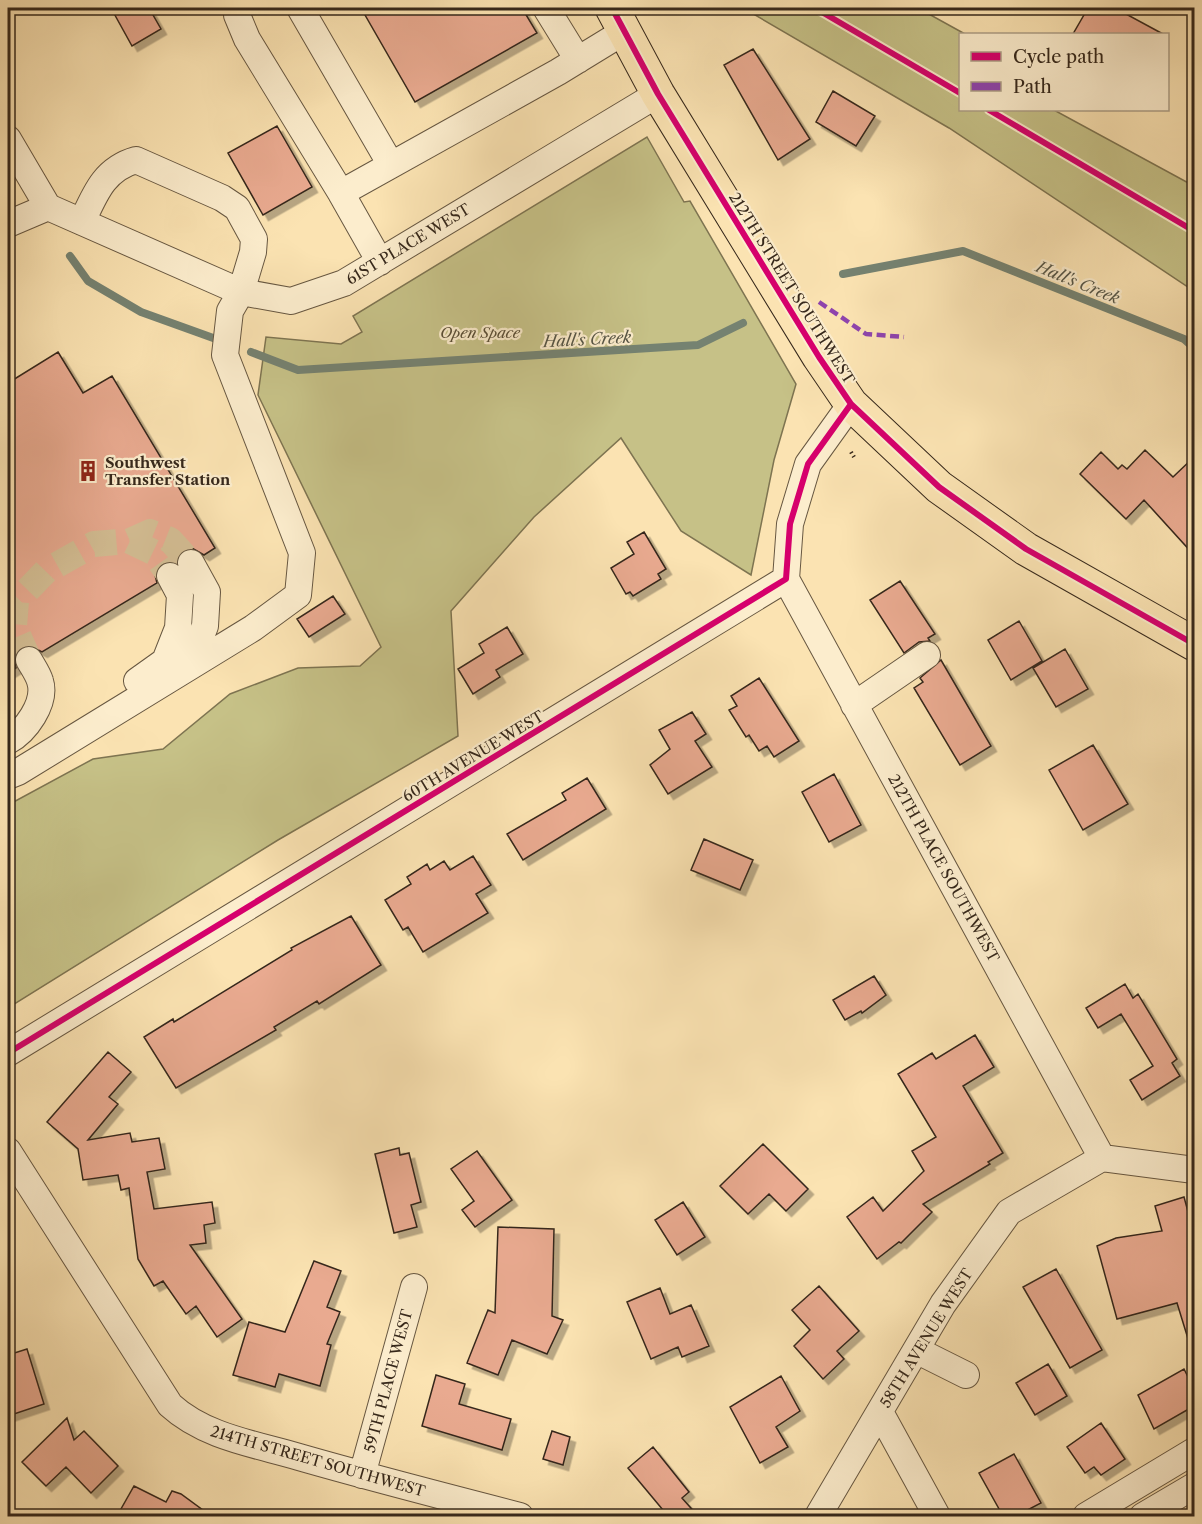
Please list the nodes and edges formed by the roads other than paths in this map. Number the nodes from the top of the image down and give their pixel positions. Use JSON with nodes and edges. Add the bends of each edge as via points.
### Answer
{"nodes":[{"id":1,"x":237,"y":8,"type":"edge"},
{"id":2,"x":300,"y":8,"type":"edge"},
{"id":3,"x":546,"y":8,"type":"edge"},
{"id":4,"x":621,"y":16,"type":"edge"},
{"id":5,"x":578,"y":60,"type":"junction"},
{"id":6,"x":658,"y":94,"type":"junction"},
{"id":7,"x":8,"y":139,"type":"edge"},
{"id":8,"x":391,"y":165,"type":"junction"},
{"id":9,"x":341,"y":193,"type":"junction"},
{"id":10,"x":48,"y":207,"type":"junction"},
{"id":11,"x":82,"y":222,"type":"junction"},
{"id":12,"x":8,"y":224,"type":"edge"},
{"id":13,"x":380,"y":262,"type":"junction"},
{"id":14,"x":241,"y":291,"type":"junction"},
{"id":15,"x":851,"y":404,"type":"junction"},
{"id":16,"x":786,"y":579,"type":"junction"},
{"id":17,"x":1194,"y":644,"type":"edge"},
{"id":18,"x":927,"y":655,"type":"dead end"},
{"id":19,"x":29,"y":660,"type":"tunnel mouth"},
{"id":20,"x":189,"y":667,"type":"junction"},
{"id":21,"x":855,"y":705,"type":"junction"},
{"id":22,"x":11,"y":738,"type":"edge"},
{"id":23,"x":8,"y":763,"type":"edge"},
{"id":24,"x":8,"y":776,"type":"edge"},
{"id":25,"x":8,"y":1053,"type":"edge"},
{"id":26,"x":8,"y":1151,"type":"edge"},
{"id":27,"x":1102,"y":1158,"type":"junction"},
{"id":28,"x":1194,"y":1170,"type":"edge"},
{"id":29,"x":414,"y":1287,"type":"dead end"},
{"id":30,"x":916,"y":1350,"type":"junction"},
{"id":31,"x":966,"y":1375,"type":"dead end"},
{"id":32,"x":880,"y":1412,"type":"junction"},
{"id":33,"x":1194,"y":1451,"type":"edge"},
{"id":34,"x":362,"y":1475,"type":"junction"},
{"id":35,"x":1194,"y":1486,"type":"edge"},
{"id":36,"x":519,"y":1516,"type":"edge"},
{"id":37,"x":818,"y":1516,"type":"edge"},
{"id":38,"x":938,"y":1516,"type":"edge"},
{"id":39,"x":1086,"y":1516,"type":"edge"},
{"id":40,"x":1143,"y":1516,"type":"edge"}],
"edges":[{"from":1,"to":9,"type":"street","via":[[247,39]]},
{"from":2,"to":8,"type":"street"},
{"from":3,"to":5,"type":"street"},
{"from":4,"to":5,"type":"street"},
{"from":4,"to":6,"type":"main road","name":"212TH STREET SOUTHWEST"},
{"from":5,"to":8,"type":"street"},
{"from":6,"to":13,"type":"street","name":"61ST PLACE WEST"},
{"from":6,"to":15,"type":"main road","name":"212TH STREET SOUTHWEST"},
{"from":7,"to":10,"type":"street"},
{"from":8,"to":9,"type":"street"},
{"from":9,"to":13,"type":"street"},
{"from":10,"to":11,"type":"street","name":"61ST PLACE WEST"},
{"from":10,"to":12,"type":"street"},
{"from":11,"to":14,"type":"street","name":"61ST PLACE WEST"},
{"from":11,"to":14,"type":"street","via":[[98,186],[109,174],[128,162],[143,161],[237,208],[254,239],[254,252]]},
{"from":13,"to":14,"type":"street","name":"61ST PLACE WEST","via":[[344,283],[291,301]]},
{"from":14,"to":20,"type":"street","via":[[230,311],[225,355],[302,553],[298,595]]},
{"from":15,"to":16,"type":"street","via":[[808,464],[790,524]]},
{"from":15,"to":17,"type":"main road","name":"212TH STREET SOUTHWEST","via":[[939,487],[1026,549]]},
{"from":16,"to":21,"type":"street","name":"212TH PLACE SOUTHWEST"},
{"from":16,"to":25,"type":"street","name":"60TH AVENUE WEST"},
{"from":18,"to":21,"type":"street"},
{"from":19,"to":22,"type":"street","via":[[41,683],[39,706]]},
{"from":20,"to":23,"type":"street","via":[[205,626],[207,592],[181,569],[178,628],[165,661]]},
{"from":20,"to":24,"type":"street"},
{"from":21,"to":27,"type":"street","name":"212TH PLACE SOUTHWEST"},
{"from":26,"to":34,"type":"street","name":"214TH STREET SOUTHWEST","via":[[170,1405],[207,1430]]},
{"from":27,"to":28,"type":"street"},
{"from":27,"to":30,"type":"street","name":"58TH AVENUE WEST","via":[[1009,1212],[943,1304]]},
{"from":29,"to":34,"type":"street","name":"59TH PLACE WEST"},
{"from":30,"to":31,"type":"street"},
{"from":30,"to":32,"type":"street","name":"58TH AVENUE WEST"},
{"from":32,"to":37,"type":"street","name":"58TH AVENUE WEST"},
{"from":32,"to":38,"type":"street"},
{"from":33,"to":39,"type":"street"},
{"from":34,"to":36,"type":"street","name":"214TH STREET SOUTHWEST"},
{"from":35,"to":40,"type":"street"}]}
